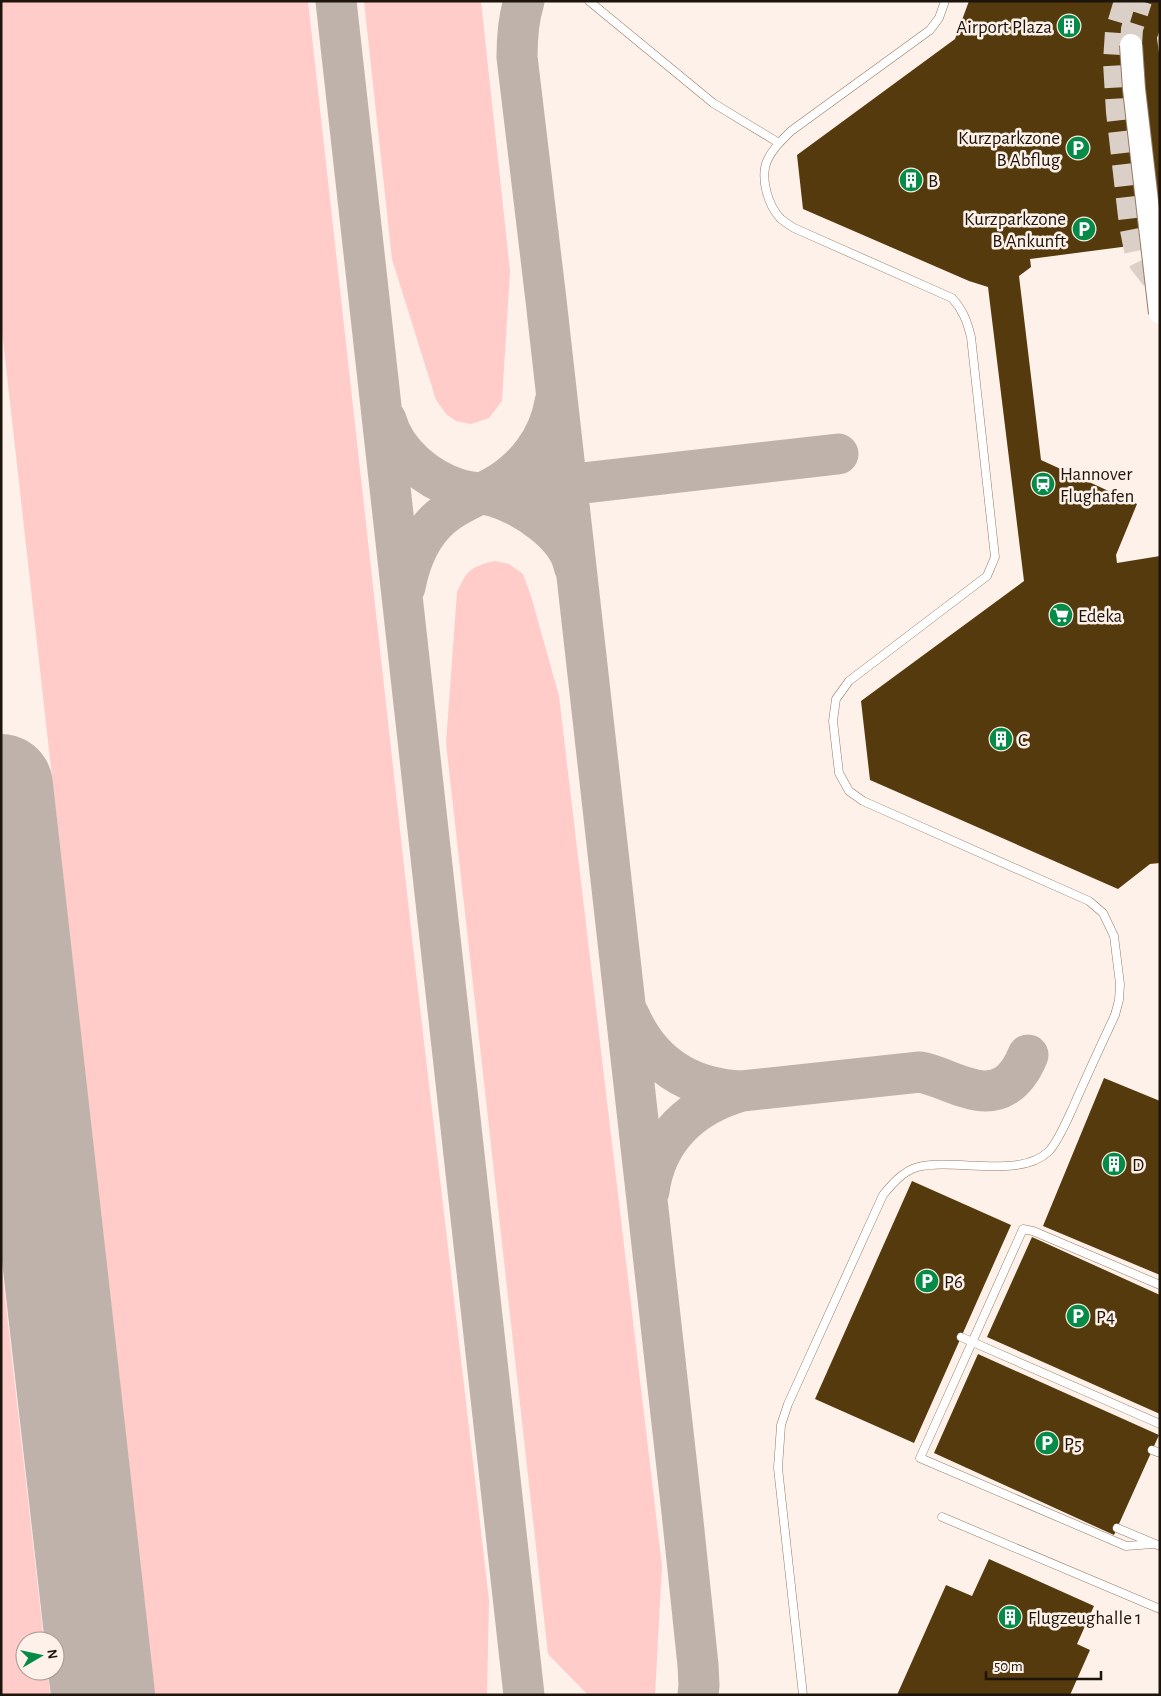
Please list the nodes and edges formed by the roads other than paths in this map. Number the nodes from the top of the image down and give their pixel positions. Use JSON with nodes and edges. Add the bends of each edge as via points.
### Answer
{"nodes":[{"id":1,"x":589,"y":1,"type":"edge"},
{"id":2,"x":945,"y":1,"type":"edge"},
{"id":3,"x":1131,"y":45,"type":"tunnel mouth"},
{"id":4,"x":779,"y":143,"type":"junction"},
{"id":5,"x":1160,"y":313,"type":"edge"},
{"id":6,"x":1160,"y":1285,"type":"edge"},
{"id":7,"x":961,"y":1337,"type":"dead end"},
{"id":8,"x":973,"y":1342,"type":"junction"},
{"id":9,"x":1160,"y":1424,"type":"edge"},
{"id":10,"x":942,"y":1517,"type":"dead end"},
{"id":11,"x":1116,"y":1528,"type":"dead end"},
{"id":12,"x":1156,"y":1545,"type":"edge"},
{"id":13,"x":1160,"y":1609,"type":"edge"},
{"id":14,"x":803,"y":1695,"type":"edge"}],
"edges":[{"from":1,"to":4,"type":"lane","via":[[713,103]]},
{"from":2,"to":4,"type":"lane","via":[[940,18],[930,30]]},
{"from":3,"to":5,"type":"main road","bridge":true},
{"from":4,"to":14,"type":"lane","via":[[766,162],[765,178],[767,193],[780,218],[794,228],[952,298],[960,306],[971,337],[994,532],[995,557],[987,576],[849,681],[836,698],[833,721],[840,773],[849,791],[863,801],[1089,901],[1103,913],[1114,936],[1120,984],[1115,1014],[1064,1126],[1048,1152],[1027,1164],[917,1167],[894,1180],[883,1195],[788,1404],[781,1425],[778,1468]]},
{"from":6,"to":8,"type":"lane","via":[[1033,1230],[1023,1229]]},
{"from":7,"to":8,"type":"lane"},
{"from":8,"to":9,"type":"lane"},
{"from":8,"to":12,"type":"lane","via":[[920,1458],[1126,1546]]},
{"from":10,"to":13,"type":"lane"},
{"from":11,"to":12,"type":"lane"}]}
